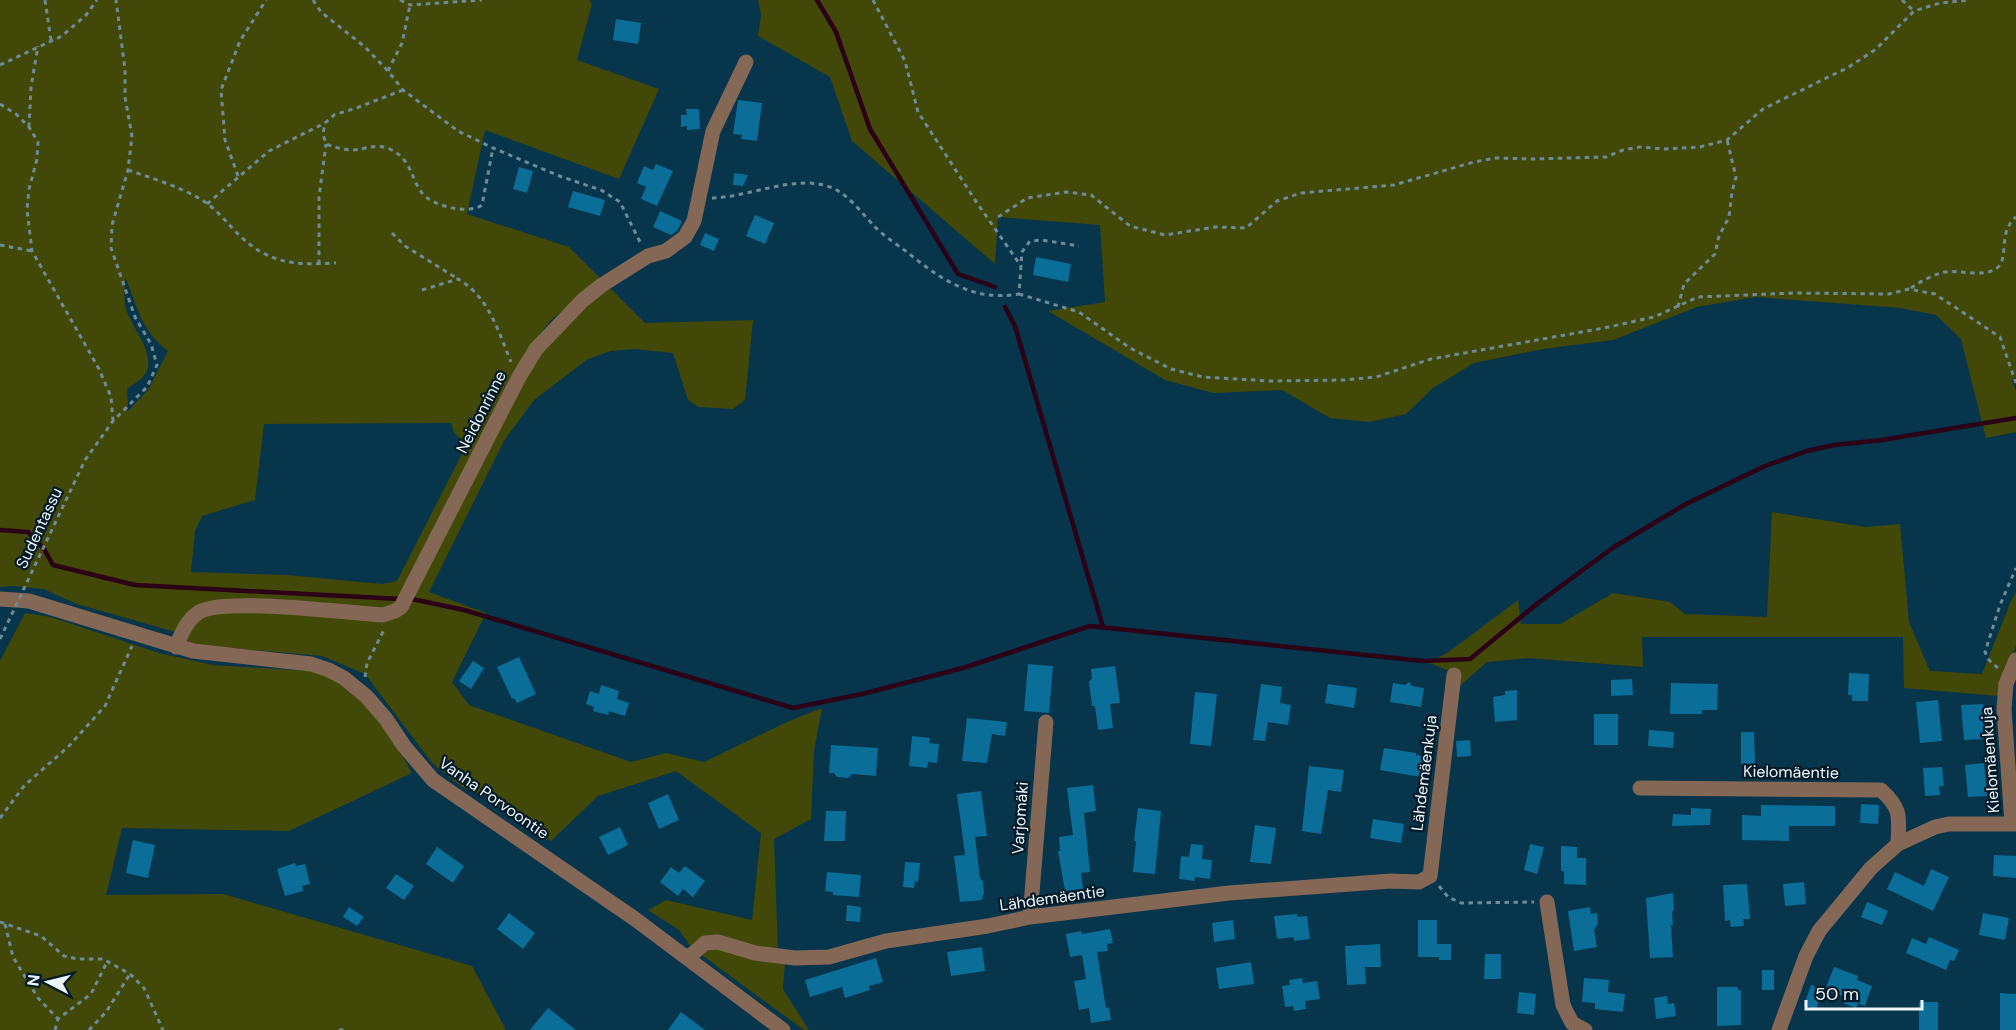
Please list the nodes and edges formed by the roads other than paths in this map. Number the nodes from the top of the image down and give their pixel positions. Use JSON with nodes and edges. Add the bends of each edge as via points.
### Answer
{"nodes":[{"id":1,"x":746,"y":62,"type":"dead end"},
{"id":2,"x":0,"y":599,"type":"edge"},
{"id":3,"x":176,"y":647,"type":"junction"},
{"id":4,"x":2016,"y":660,"type":"edge"},
{"id":5,"x":1454,"y":675,"type":"dead end"},
{"id":6,"x":1046,"y":722,"type":"dead end"},
{"id":7,"x":1640,"y":788,"type":"dead end"},
{"id":8,"x":2014,"y":824,"type":"edge"},
{"id":9,"x":1898,"y":844,"type":"junction"},
{"id":10,"x":1430,"y":876,"type":"joint"},
{"id":11,"x":1547,"y":902,"type":"road end"},
{"id":12,"x":1030,"y":917,"type":"junction"},
{"id":13,"x":688,"y":958,"type":"junction"},
{"id":14,"x":783,"y":1030,"type":"edge"},
{"id":15,"x":1585,"y":1030,"type":"edge"},
{"id":16,"x":1779,"y":1030,"type":"edge"}],
"edges":[{"from":1,"to":3,"type":"street","name":"Neidonrinne","via":[[713,131],[694,221],[685,237],[602,285],[536,348],[401,607],[383,615],[221,606],[199,612],[185,627]]},
{"from":2,"to":3,"type":"street","name":"Vanha Porvoontie","via":[[38,604]]},
{"from":3,"to":13,"type":"street","name":"Vanha Porvoontie","via":[[311,664],[345,678],[387,719],[433,780]]},
{"from":4,"to":8,"type":"street","name":"Kielomäenkuja","via":[[2006,684],[2004,709]]},
{"from":5,"to":10,"type":"street","name":"Lähdemäenkuja"},
{"from":6,"to":12,"type":"street","name":"Varjomäki"},
{"from":7,"to":9,"type":"street","name":"Kielomäentie","via":[[1881,790],[1895,802]]},
{"from":8,"to":9,"type":"street","via":[[1949,824]]},
{"from":9,"to":16,"type":"street","via":[[1871,868],[1819,932]]},
{"from":10,"to":12,"type":"street","name":"Lähdemäentie","via":[[1419,882],[1229,893]]},
{"from":11,"to":15,"type":"street","via":[[1563,1005],[1572,1023]]},
{"from":12,"to":13,"type":"street","name":"Lähdemäentie","via":[[886,941],[829,957],[755,953],[718,942],[705,943]]},
{"from":13,"to":14,"type":"street","name":"Vanha Porvoontie"}]}
